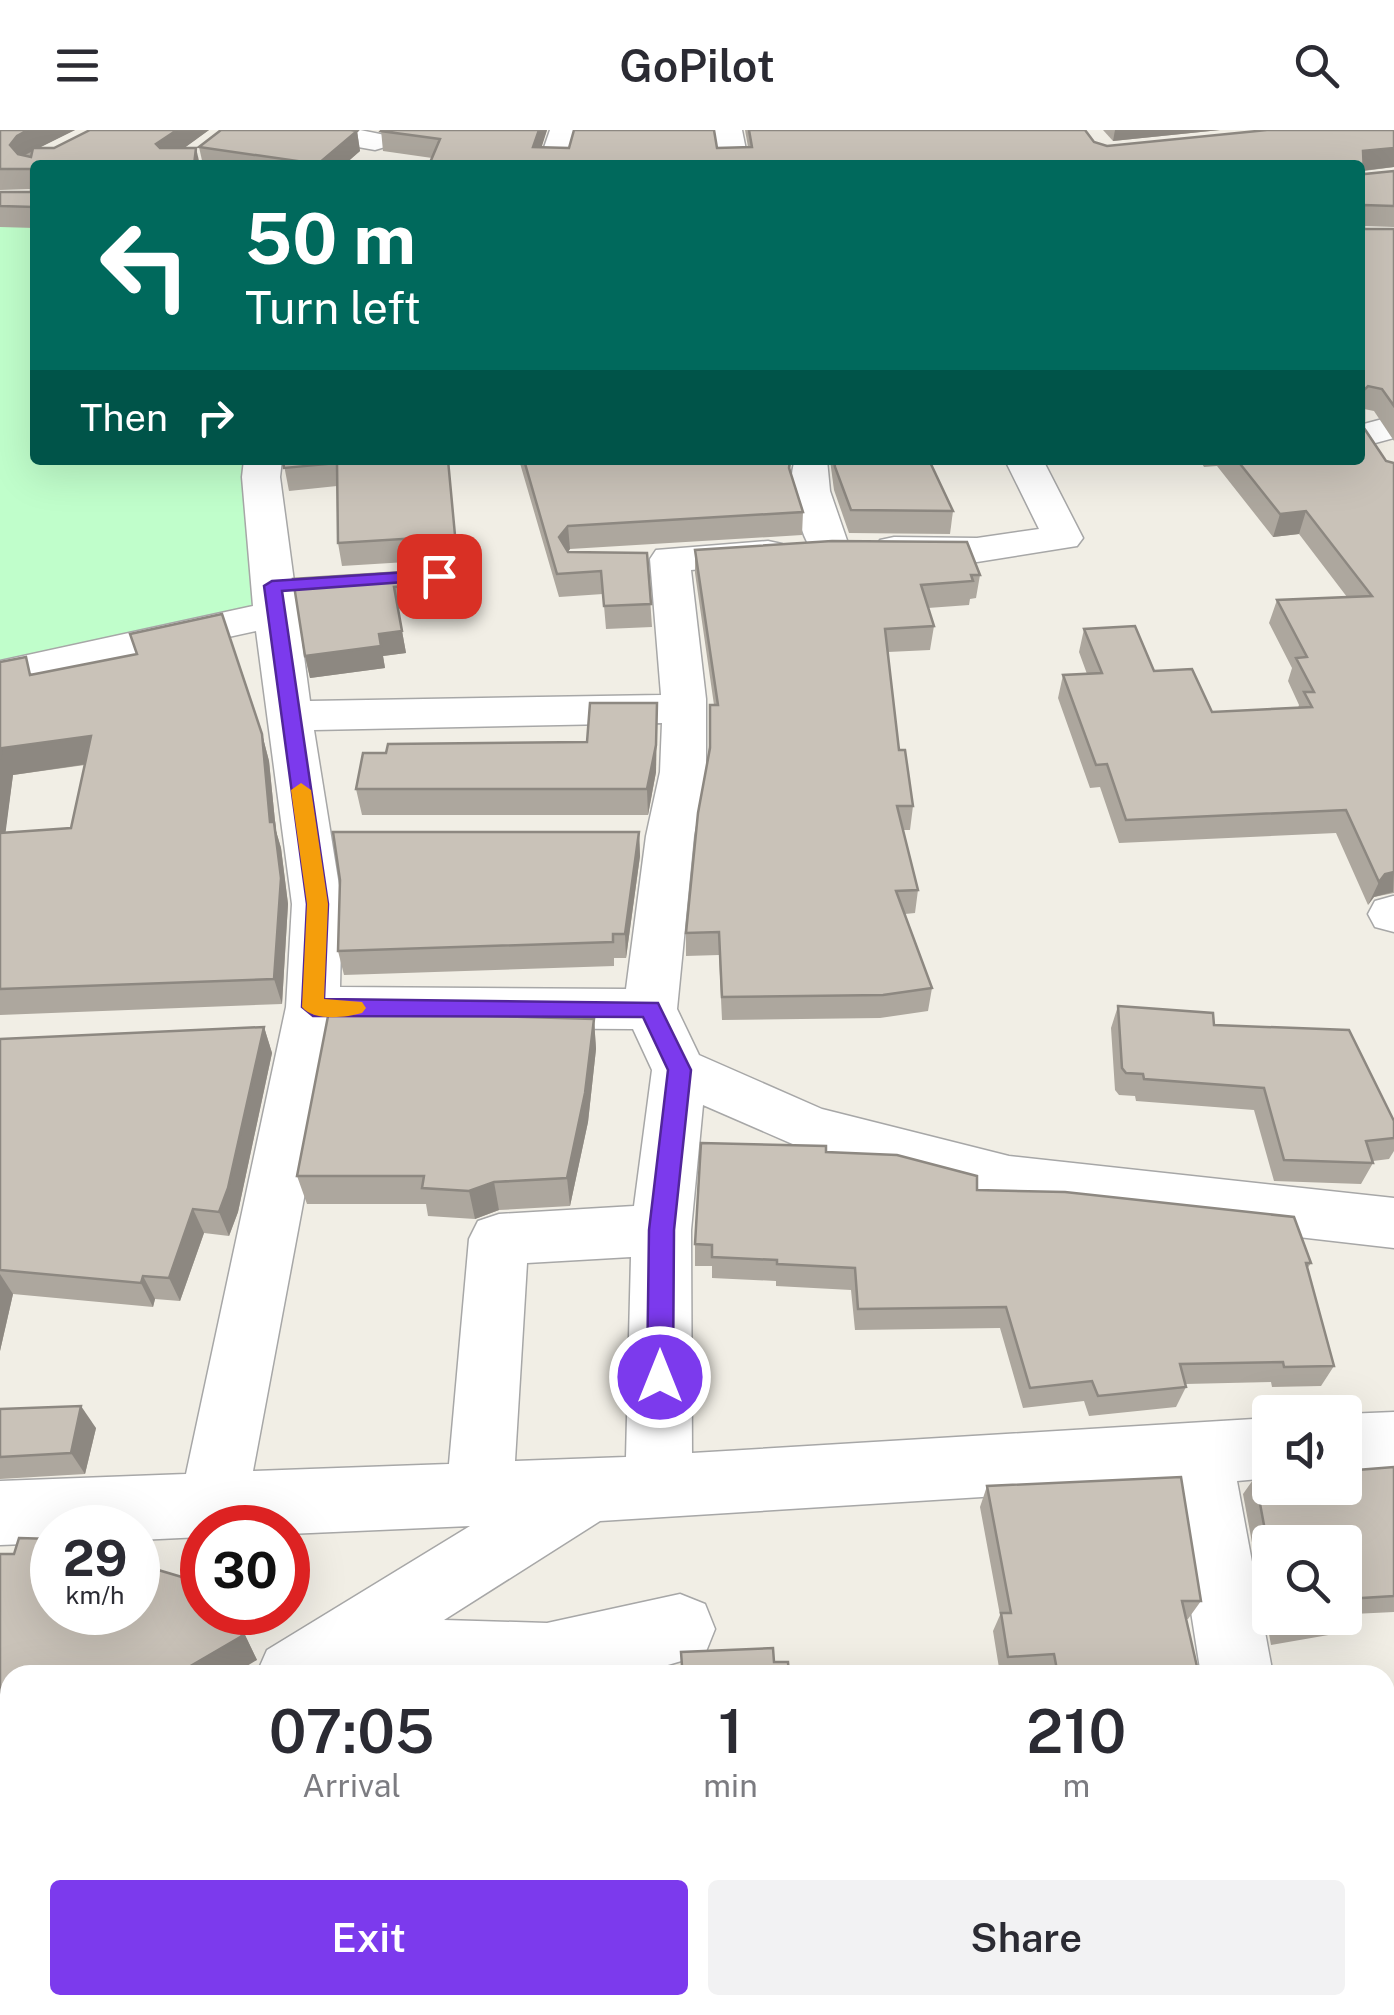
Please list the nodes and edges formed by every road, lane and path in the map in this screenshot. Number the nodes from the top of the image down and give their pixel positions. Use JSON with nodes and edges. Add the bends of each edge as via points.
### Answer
{"nodes":[{"id":1,"x":308,"y":130,"type":"edge"},
{"id":2,"x":564,"y":130,"type":"edge"},
{"id":3,"x":728,"y":130,"type":"edge"},
{"id":4,"x":376,"y":141,"type":"dead end"},
{"id":5,"x":555,"y":160,"type":"edge"},
{"id":6,"x":733,"y":160,"type":"edge"},
{"id":7,"x":263,"y":465,"type":"edge"},
{"id":8,"x":807,"y":465,"type":"edge"},
{"id":9,"x":1026,"y":465,"type":"edge"},
{"id":10,"x":830,"y":549,"type":"junction"},
{"id":11,"x":286,"y":595,"type":"junction"},
{"id":12,"x":0,"y":674,"type":"edge"},
{"id":13,"x":684,"y":708,"type":"junction"},
{"id":14,"x":292,"y":716,"type":"junction"},
{"id":15,"x":650,"y":1009,"type":"junction"},
{"id":16,"x":311,"y":1017,"type":"junction"},
{"id":17,"x":251,"y":1030,"type":"edge"},
{"id":18,"x":679,"y":1070,"type":"junction"},
{"id":19,"x":1394,"y":1224,"type":"edge"},
{"id":20,"x":662,"y":1230,"type":"junction"},
{"id":21,"x":1394,"y":1442,"type":"edge"},
{"id":22,"x":1362,"y":1443,"type":"edge"},
{"id":23,"x":1252,"y":1449,"type":"edge"},
{"id":24,"x":1198,"y":1452,"type":"junction"},
{"id":25,"x":659,"y":1487,"type":"junction"},
{"id":26,"x":590,"y":1490,"type":"junction"},
{"id":27,"x":480,"y":1492,"type":"junction"},
{"id":28,"x":213,"y":1503,"type":"junction"},
{"id":29,"x":0,"y":1512,"type":"edge"},
{"id":30,"x":680,"y":1630,"type":"dead end"},
{"id":31,"x":336,"y":1661,"type":"edge"},
{"id":32,"x":1235,"y":1665,"type":"edge"}],
"edges":[{"from":1,"to":4,"type":"street"},
{"from":2,"to":5,"type":"street"},
{"from":3,"to":6,"type":"street"},
{"from":7,"to":11,"type":"street"},
{"from":8,"to":10,"type":"street"},
{"from":9,"to":10,"type":"street","via":[[1063,538],[977,550]]},
{"from":10,"to":13,"type":"street","via":[[653,559]]},
{"from":11,"to":12,"type":"street"},
{"from":11,"to":14,"type":"street"},
{"from":13,"to":14,"type":"street"},
{"from":13,"to":15,"type":"street","via":[[679,811],[650,836]]},
{"from":14,"to":16,"type":"street","via":[[326,835]]},
{"from":15,"to":16,"type":"street"},
{"from":15,"to":18,"type":"street"},
{"from":16,"to":17,"type":"street"},
{"from":16,"to":28,"type":"street"},
{"from":18,"to":19,"type":"street","via":[[811,1128],[1009,1180]]},
{"from":18,"to":20,"type":"street"},
{"from":20,"to":25,"type":"street"},
{"from":20,"to":27,"type":"street","via":[[499,1240]]},
{"from":21,"to":22,"type":"street"},
{"from":23,"to":24,"type":"street"},
{"from":24,"to":25,"type":"street"},
{"from":24,"to":32,"type":"street"},
{"from":25,"to":26,"type":"street"},
{"from":26,"to":27,"type":"street"},
{"from":26,"to":31,"type":"street"},
{"from":27,"to":28,"type":"street"},
{"from":28,"to":29,"type":"street"},
{"from":30,"to":31,"type":"street","via":[[547,1659]]}]}
